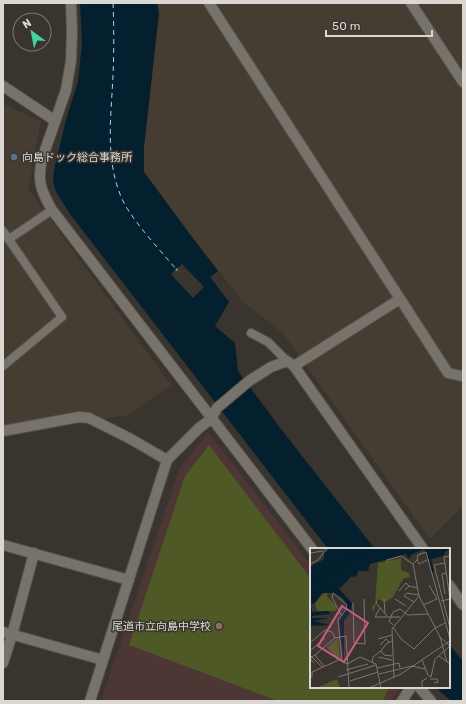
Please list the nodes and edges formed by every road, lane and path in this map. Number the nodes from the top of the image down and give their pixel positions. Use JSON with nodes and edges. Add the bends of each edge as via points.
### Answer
{"nodes":[{"id":1,"x":71,"y":3,"type":"edge"},
{"id":2,"x":209,"y":3,"type":"edge"},
{"id":3,"x":411,"y":3,"type":"edge"},
{"id":4,"x":463,"y":82,"type":"edge"},
{"id":5,"x":3,"y":86,"type":"edge"},
{"id":6,"x":54,"y":120,"type":"junction"},
{"id":7,"x":52,"y":210,"type":"junction"},
{"id":8,"x":3,"y":231,"type":"edge"},
{"id":9,"x":9,"y":239,"type":"junction"},
{"id":10,"x":400,"y":299,"type":"junction"},
{"id":11,"x":251,"y":333,"type":"dead end"},
{"id":12,"x":290,"y":364,"type":"junction"},
{"id":13,"x":3,"y":366,"type":"edge"},
{"id":14,"x":463,"y":375,"type":"edge"},
{"id":15,"x":211,"y":419,"type":"junction"},
{"id":16,"x":3,"y":430,"type":"edge"},
{"id":17,"x":167,"y":460,"type":"junction"},
{"id":18,"x":3,"y":545,"type":"edge"},
{"id":19,"x":311,"y":548,"type":"edge"},
{"id":20,"x":422,"y":548,"type":"edge"},
{"id":21,"x":34,"y":554,"type":"junction"},
{"id":22,"x":129,"y":580,"type":"junction"},
{"id":23,"x":450,"y":586,"type":"edge"},
{"id":24,"x":463,"y":605,"type":"edge"},
{"id":25,"x":8,"y":633,"type":"edge"},
{"id":26,"x":104,"y":660,"type":"junction"},
{"id":27,"x":3,"y":663,"type":"edge"},
{"id":28,"x":411,"y":688,"type":"edge"},
{"id":29,"x":420,"y":688,"type":"edge"},
{"id":30,"x":90,"y":701,"type":"edge"},
{"id":31,"x":402,"y":701,"type":"edge"},
{"id":32,"x":431,"y":701,"type":"edge"}],
"edges":[{"from":1,"to":6,"type":"street","via":[[71,61],[66,90]]},
{"from":2,"to":10,"type":"street"},
{"from":3,"to":4,"type":"street"},
{"from":5,"to":6,"type":"street"},
{"from":6,"to":7,"type":"street","via":[[39,172],[40,186]]},
{"from":7,"to":9,"type":"lane"},
{"from":7,"to":15,"type":"street"},
{"from":8,"to":9,"type":"lane"},
{"from":9,"to":13,"type":"lane","via":[[62,317]]},
{"from":10,"to":12,"type":"street"},
{"from":10,"to":14,"type":"street","via":[[448,373]]},
{"from":11,"to":12,"type":"lane","via":[[268,342]]},
{"from":12,"to":15,"type":"street","via":[[278,363],[249,381],[216,408]]},
{"from":12,"to":20,"type":"street"},
{"from":15,"to":17,"type":"street"},
{"from":15,"to":19,"type":"street"},
{"from":16,"to":17,"type":"street","via":[[79,417],[89,418]]},
{"from":17,"to":22,"type":"street"},
{"from":18,"to":21,"type":"street"},
{"from":21,"to":22,"type":"street"},
{"from":21,"to":25,"type":"street"},
{"from":22,"to":26,"type":"street"},
{"from":23,"to":24,"type":"street"},
{"from":25,"to":26,"type":"street"},
{"from":25,"to":27,"type":"street"},
{"from":26,"to":30,"type":"street"},
{"from":28,"to":31,"type":"street"},
{"from":29,"to":32,"type":"street"}]}
